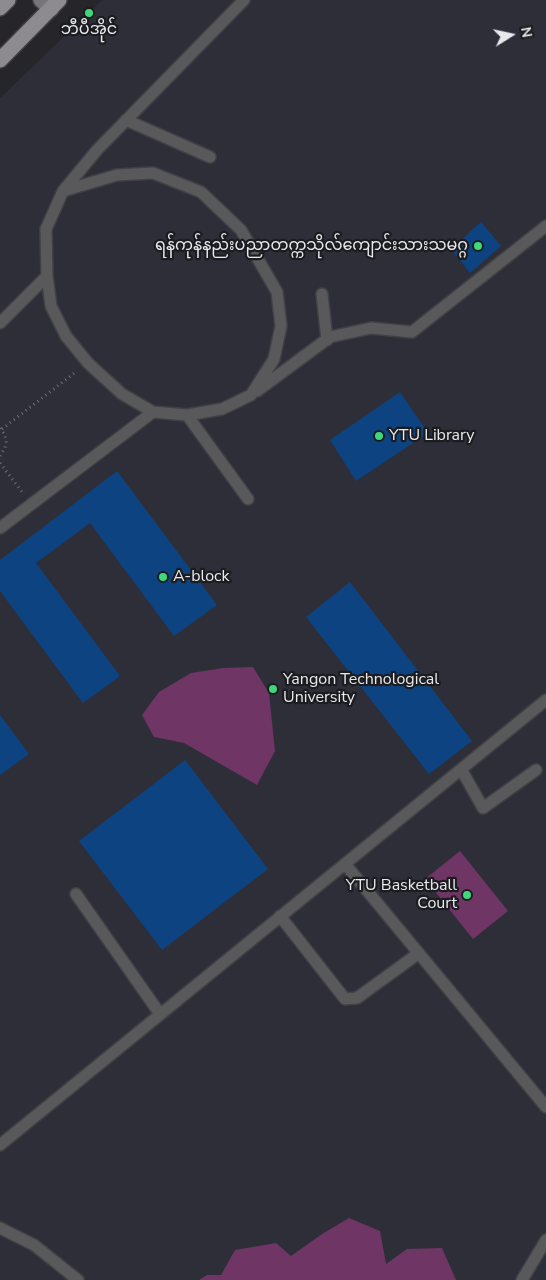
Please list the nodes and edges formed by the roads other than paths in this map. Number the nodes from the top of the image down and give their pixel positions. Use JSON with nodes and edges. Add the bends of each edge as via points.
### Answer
{"nodes":[{"id":1,"x":8,"y":0,"type":"edge"},
{"id":2,"x":244,"y":0,"type":"edge"},
{"id":3,"x":50,"y":3,"type":"edge"},
{"id":4,"x":0,"y":8,"type":"edge"},
{"id":5,"x":0,"y":60,"type":"edge"},
{"id":6,"x":126,"y":120,"type":"junction"},
{"id":7,"x":210,"y":157,"type":"dead end"},
{"id":8,"x":63,"y":191,"type":"junction"},
{"id":9,"x":546,"y":226,"type":"edge"},
{"id":10,"x":47,"y":276,"type":"junction"},
{"id":11,"x":322,"y":294,"type":"dead end"},
{"id":12,"x":0,"y":323,"type":"edge"},
{"id":13,"x":327,"y":340,"type":"junction"},
{"id":14,"x":251,"y":395,"type":"junction"},
{"id":15,"x":153,"y":412,"type":"junction"},
{"id":16,"x":187,"y":415,"type":"junction"},
{"id":17,"x":248,"y":499,"type":"dead end"},
{"id":18,"x":0,"y":528,"type":"edge"},
{"id":19,"x":546,"y":700,"type":"edge"},
{"id":20,"x":461,"y":770,"type":"junction"},
{"id":21,"x":536,"y":770,"type":"dead end"},
{"id":22,"x":345,"y":864,"type":"junction"},
{"id":23,"x":76,"y":894,"type":"dead end"},
{"id":24,"x":280,"y":916,"type":"junction"},
{"id":25,"x":419,"y":953,"type":"junction"},
{"id":26,"x":160,"y":1014,"type":"junction"},
{"id":27,"x":546,"y":1107,"type":"edge"},
{"id":28,"x":0,"y":1146,"type":"edge"},
{"id":29,"x":0,"y":1228,"type":"edge"},
{"id":30,"x":546,"y":1240,"type":"edge"},
{"id":31,"x":78,"y":1280,"type":"edge"},
{"id":32,"x":522,"y":1280,"type":"edge"}],
"edges":[{"from":1,"to":4,"type":"main road"},
{"from":2,"to":6,"type":"lane"},
{"from":3,"to":5,"type":"main road"},
{"from":6,"to":7,"type":"lane"},
{"from":6,"to":8,"type":"lane"},
{"from":8,"to":10,"type":"lane","via":[[46,229]]},
{"from":8,"to":14,"type":"lane","via":[[117,175],[152,173],[201,192],[241,230],[277,292],[281,326],[274,359]]},
{"from":9,"to":13,"type":"lane","via":[[412,332],[371,328]]},
{"from":10,"to":12,"type":"lane"},
{"from":10,"to":15,"type":"lane","via":[[51,306],[66,336],[88,363],[122,394]]},
{"from":11,"to":13,"type":"lane"},
{"from":13,"to":14,"type":"lane"},
{"from":14,"to":16,"type":"lane","via":[[222,410]]},
{"from":15,"to":16,"type":"lane"},
{"from":15,"to":18,"type":"lane"},
{"from":16,"to":17,"type":"lane"},
{"from":19,"to":20,"type":"lane"},
{"from":20,"to":21,"type":"lane","via":[[483,808]]},
{"from":20,"to":22,"type":"lane"},
{"from":22,"to":24,"type":"lane"},
{"from":22,"to":25,"type":"lane"},
{"from":23,"to":26,"type":"lane"},
{"from":24,"to":25,"type":"lane","via":[[346,999],[357,998]]},
{"from":24,"to":26,"type":"lane"},
{"from":25,"to":27,"type":"lane"},
{"from":26,"to":28,"type":"lane"},
{"from":29,"to":31,"type":"lane","via":[[34,1245]]},
{"from":30,"to":32,"type":"lane"}]}
